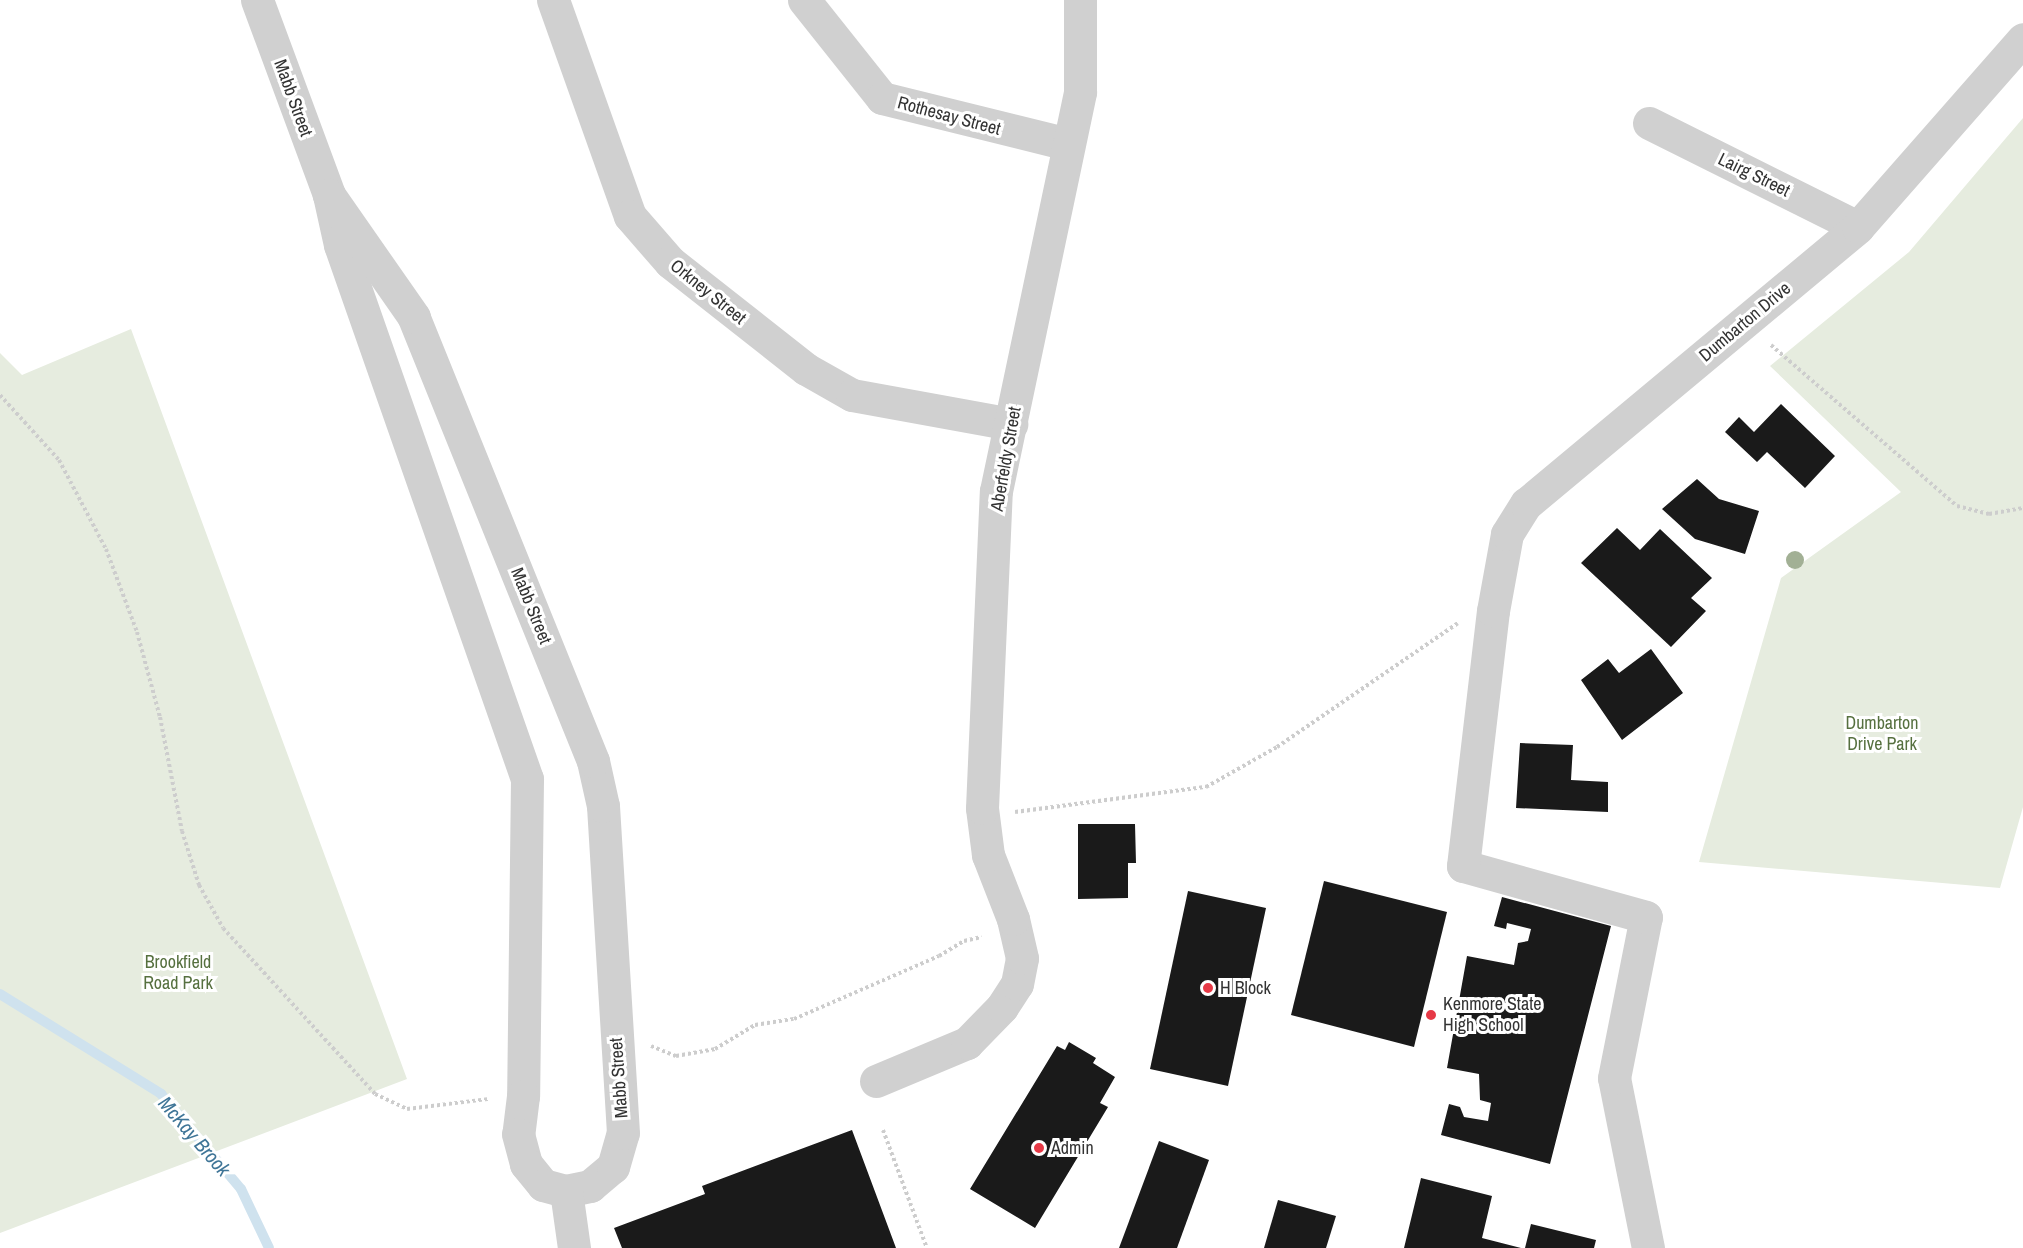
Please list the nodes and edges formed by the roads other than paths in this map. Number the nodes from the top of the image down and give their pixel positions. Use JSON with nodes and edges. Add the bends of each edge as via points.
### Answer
{"nodes":[{"id":1,"x":257,"y":0,"type":"edge"},
{"id":2,"x":553,"y":0,"type":"edge"},
{"id":3,"x":804,"y":0,"type":"edge"},
{"id":4,"x":1080,"y":0,"type":"edge"},
{"id":5,"x":2023,"y":39,"type":"edge"},
{"id":6,"x":1649,"y":123,"type":"dead end"},
{"id":7,"x":1068,"y":144,"type":"junction"},
{"id":8,"x":328,"y":195,"type":"junction"},
{"id":9,"x":1858,"y":227,"type":"junction"},
{"id":10,"x":1011,"y":424,"type":"junction"},
{"id":11,"x":876,"y":1082,"type":"dead end"},
{"id":12,"x":566,"y":1191,"type":"junction"},
{"id":13,"x":574,"y":1248,"type":"edge"},
{"id":14,"x":1648,"y":1248,"type":"edge"}],
"edges":[{"from":1,"to":8,"type":"street","name":"Mabb Street"},
{"from":2,"to":10,"type":"street","name":"Orkney Street","via":[[630,216],[670,262],[806,369],[852,395]]},
{"from":3,"to":7,"type":"street","name":"Rothesay Street","via":[[882,98]]},
{"from":4,"to":7,"type":"street","name":"Aberfeldy Street","via":[[1080,92]]},
{"from":5,"to":9,"type":"street","name":"Dumbarton Drive"},
{"from":6,"to":9,"type":"street","name":"Lairg Street"},
{"from":7,"to":10,"type":"street","name":"Aberfeldy Street"},
{"from":8,"to":12,"type":"street","name":"Mabb Street","via":[[340,245],[527,779],[523,1096],[518,1134],[526,1164],[543,1185]]},
{"from":8,"to":12,"type":"street","name":"Mabb Street","via":[[414,317],[593,761],[603,806],[623,1133],[613,1167],[590,1186]]},
{"from":9,"to":14,"type":"street","name":"Dumbarton Drive","via":[[1526,504],[1506,534],[1463,866],[1646,917],[1614,1078]]},
{"from":10,"to":11,"type":"street","name":"Aberfeldy Street","via":[[996,491],[982,808],[988,855],[1013,919],[1022,958],[1017,984],[1002,1007],[967,1043]]},
{"from":12,"to":13,"type":"street"}]}
